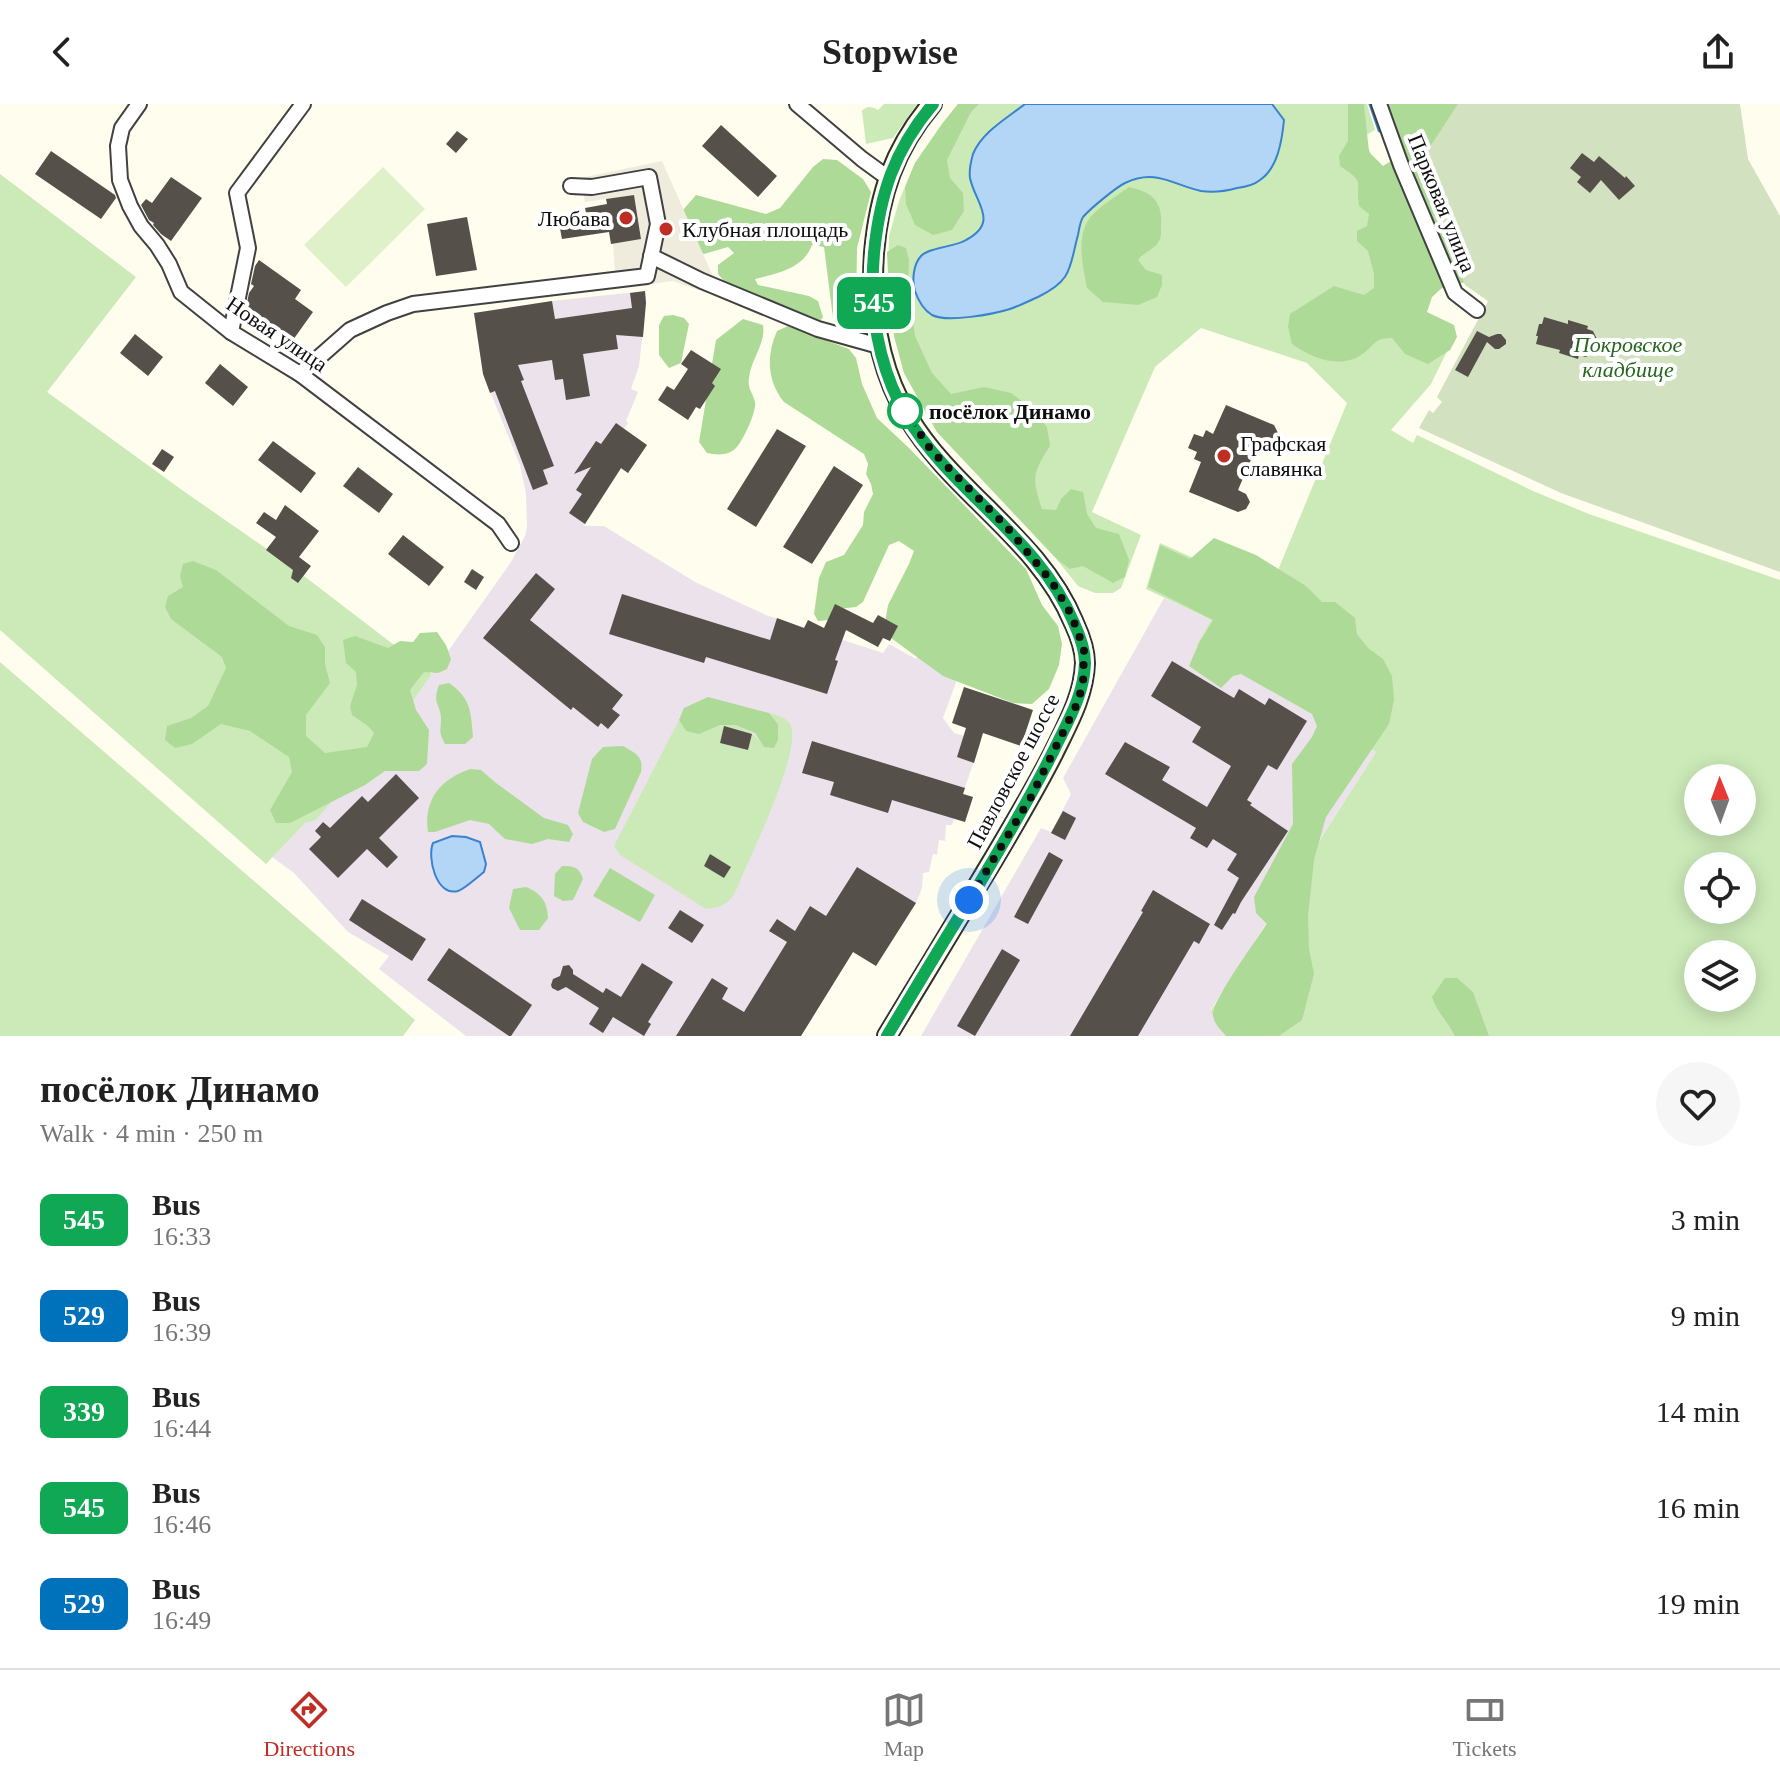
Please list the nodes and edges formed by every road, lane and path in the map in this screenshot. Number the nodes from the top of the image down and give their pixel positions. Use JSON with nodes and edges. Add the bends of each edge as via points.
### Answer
{"nodes":[{"id":1,"x":139,"y":104,"type":"edge"},
{"id":2,"x":303,"y":104,"type":"edge"},
{"id":3,"x":797,"y":104,"type":"edge"},
{"id":4,"x":932,"y":104,"type":"edge"},
{"id":5,"x":1379,"y":104,"type":"edge"},
{"id":6,"x":888,"y":178,"type":"junction"},
{"id":7,"x":571,"y":186,"type":"dead end"},
{"id":8,"x":651,"y":256,"type":"junction"},
{"id":9,"x":1477,"y":310,"type":"dead end"},
{"id":10,"x":231,"y":332,"type":"junction"},
{"id":11,"x":879,"y":346,"type":"junction"},
{"id":12,"x":300,"y":374,"type":"junction"},
{"id":13,"x":511,"y":543,"type":"dead end"},
{"id":14,"x":887,"y":1036,"type":"edge"}],
"edges":[{"from":1,"to":10,"type":"street","name":"Новая улица","via":[[122,128],[118,146],[120,180],[130,206],[181,292]]},
{"from":2,"to":10,"type":"street","via":[[237,193],[248,248]]},
{"from":3,"to":6,"type":"street"},
{"from":4,"to":6,"type":"main road","name":"Павловское шоссе"},
{"from":5,"to":9,"type":"street","name":"Парковая улица","via":[[1455,293]]},
{"from":6,"to":11,"type":"main road","name":"Павловское шоссе","via":[[873,274]]},
{"from":7,"to":8,"type":"street","via":[[649,177],[658,224]]},
{"from":8,"to":11,"type":"street","via":[[818,329]]},
{"from":8,"to":12,"type":"street","via":[[647,276],[413,304],[350,330]]},
{"from":10,"to":12,"type":"street","name":"Новая улица"},
{"from":11,"to":14,"type":"main road","name":"Павловское шоссе","via":[[907,416],[931,450],[1052,582],[1071,614],[1085,662],[1077,704],[1037,786]]},
{"from":12,"to":13,"type":"street","name":"Новая улица","via":[[498,524]]}]}
